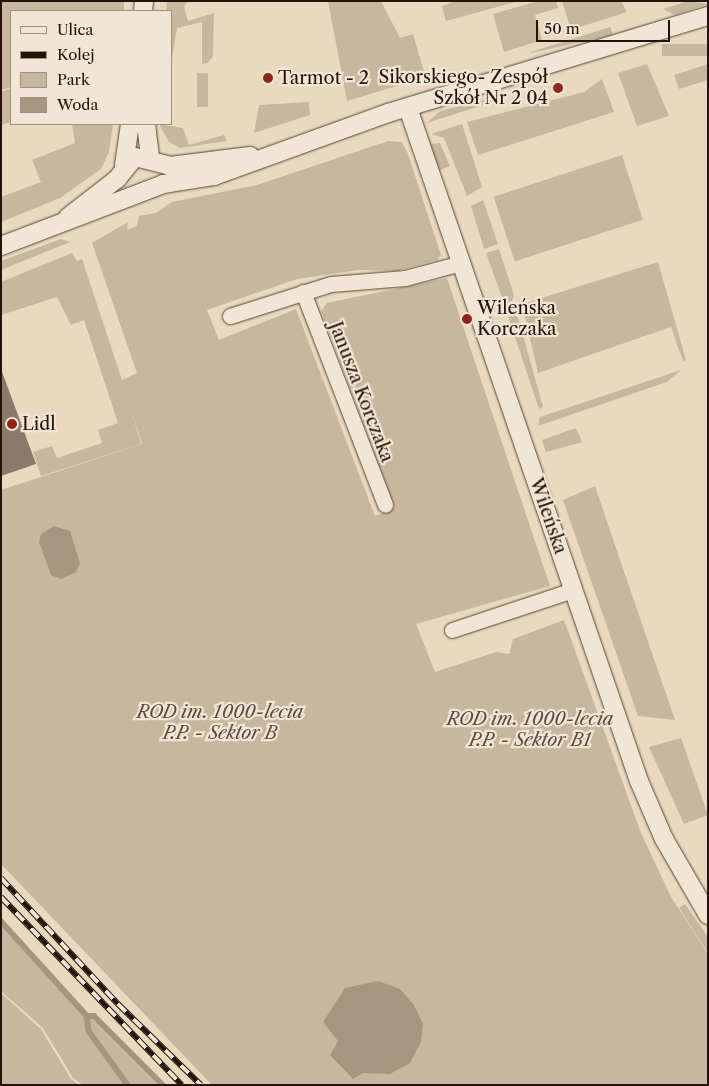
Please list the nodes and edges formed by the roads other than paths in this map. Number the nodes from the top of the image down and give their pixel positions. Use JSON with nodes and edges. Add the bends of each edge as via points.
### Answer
{"nodes":[{"id":1,"x":708,"y":16,"type":"edge"},
{"id":2,"x":408,"y":108,"type":"junction"},
{"id":3,"x":130,"y":125,"type":"edge"},
{"id":4,"x":146,"y":125,"type":"edge"},
{"id":5,"x":266,"y":154,"type":"junction"},
{"id":6,"x":152,"y":161,"type":"junction"},
{"id":7,"x":123,"y":169,"type":"junction"},
{"id":8,"x":156,"y":187,"type":"junction"},
{"id":9,"x":136,"y":194,"type":"junction"},
{"id":10,"x":60,"y":223,"type":"junction"},
{"id":11,"x":1,"y":246,"type":"edge"},
{"id":12,"x":461,"y":263,"type":"junction"},
{"id":13,"x":303,"y":292,"type":"junction"},
{"id":14,"x":230,"y":316,"type":"dead end"},
{"id":15,"x":385,"y":505,"type":"dead end"},
{"id":16,"x":573,"y":590,"type":"junction"},
{"id":17,"x":452,"y":630,"type":"dead end"},
{"id":18,"x":708,"y":914,"type":"edge"}],
"edges":[{"from":1,"to":2,"type":"street"},
{"from":2,"to":5,"type":"street"},
{"from":2,"to":12,"type":"street","name":"Wileńska"},
{"from":3,"to":7,"type":"street"},
{"from":4,"to":6,"type":"street"},
{"from":5,"to":6,"type":"street","via":[[170,166]]},
{"from":5,"to":8,"type":"street","via":[[214,176]]},
{"from":6,"to":7,"type":"street","via":[[135,157]]},
{"from":6,"to":8,"type":"street","via":[[159,174]]},
{"from":7,"to":9,"type":"street","via":[[123,184]]},
{"from":7,"to":10,"type":"street"},
{"from":8,"to":9,"type":"street"},
{"from":9,"to":10,"type":"street"},
{"from":10,"to":11,"type":"street"},
{"from":12,"to":13,"type":"street","via":[[405,278],[331,284]]},
{"from":12,"to":16,"type":"street","name":"Wileńska"},
{"from":13,"to":14,"type":"street"},
{"from":13,"to":15,"type":"street","name":"Janusza Korczaka"},
{"from":16,"to":17,"type":"street"},
{"from":16,"to":18,"type":"street","name":"Wileńska","via":[[654,818]]}]}
